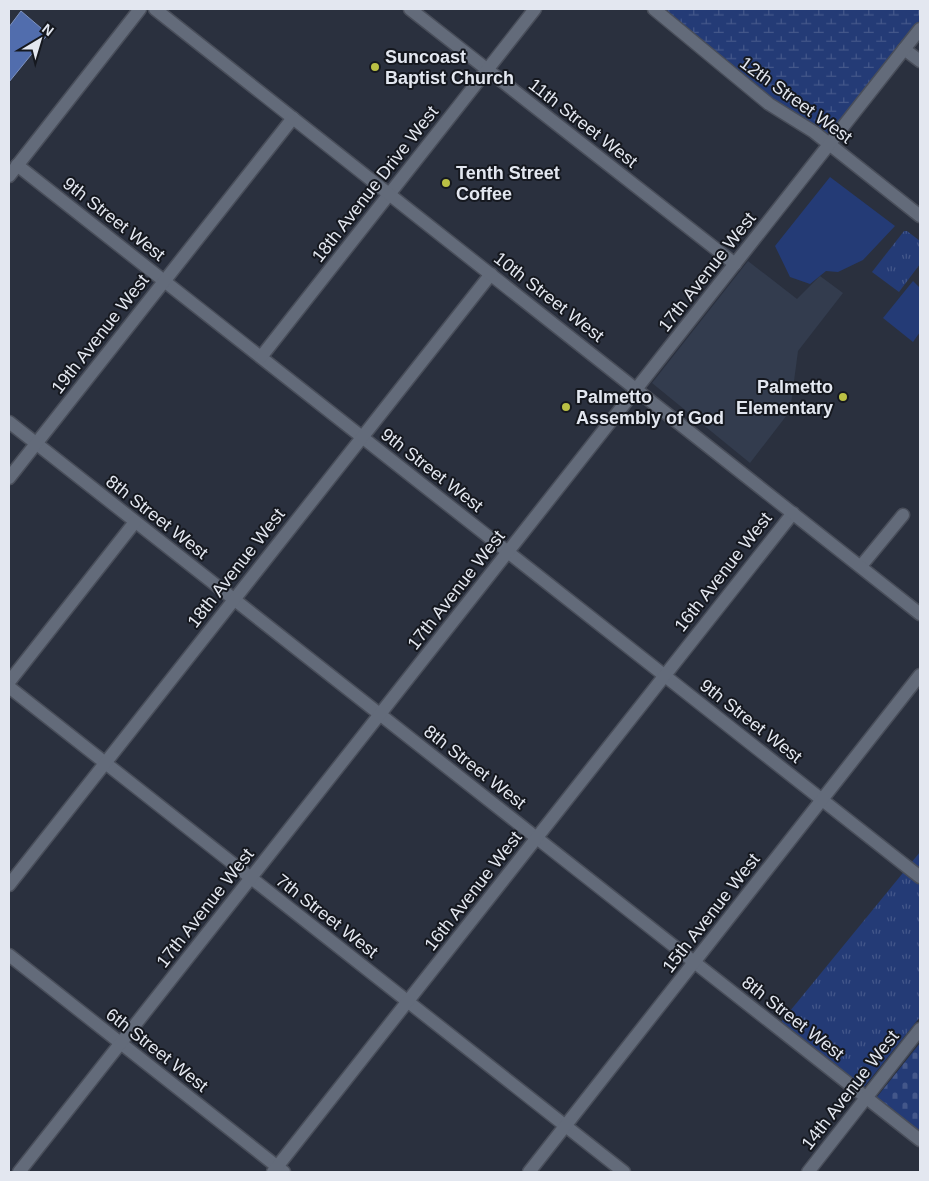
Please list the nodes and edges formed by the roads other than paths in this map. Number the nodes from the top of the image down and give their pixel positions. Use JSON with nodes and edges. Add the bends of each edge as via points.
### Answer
{"nodes":[{"id":1,"x":140,"y":9,"type":"edge"},
{"id":2,"x":155,"y":9,"type":"edge"},
{"id":3,"x":410,"y":9,"type":"edge"},
{"id":4,"x":535,"y":9,"type":"edge"},
{"id":5,"x":654,"y":9,"type":"edge"},
{"id":6,"x":920,"y":29,"type":"edge"},
{"id":7,"x":904,"y":49,"type":"junction"},
{"id":8,"x":920,"y":61,"type":"edge"},
{"id":9,"x":487,"y":69,"type":"junction"},
{"id":10,"x":293,"y":118,"type":"junction"},
{"id":11,"x":829,"y":144,"type":"junction"},
{"id":12,"x":17,"y":165,"type":"junction"},
{"id":13,"x":9,"y":176,"type":"edge"},
{"id":14,"x":389,"y":194,"type":"junction"},
{"id":15,"x":920,"y":216,"type":"edge"},
{"id":16,"x":735,"y":264,"type":"junction"},
{"id":17,"x":490,"y":274,"type":"junction"},
{"id":18,"x":164,"y":281,"type":"junction"},
{"id":19,"x":260,"y":357,"type":"junction"},
{"id":20,"x":636,"y":389,"type":"junction"},
{"id":21,"x":9,"y":422,"type":"edge"},
{"id":22,"x":362,"y":437,"type":"junction"},
{"id":23,"x":36,"y":444,"type":"junction"},
{"id":24,"x":9,"y":478,"type":"edge"},
{"id":25,"x":793,"y":513,"type":"junction"},
{"id":26,"x":903,"y":515,"type":"dead end"},
{"id":27,"x":135,"y":522,"type":"junction"},
{"id":28,"x":508,"y":552,"type":"junction"},
{"id":29,"x":861,"y":566,"type":"junction"},
{"id":30,"x":234,"y":599,"type":"junction"},
{"id":31,"x":920,"y":614,"type":"edge"},
{"id":32,"x":665,"y":675,"type":"junction"},
{"id":33,"x":920,"y":675,"type":"edge"},
{"id":34,"x":9,"y":682,"type":"edge"},
{"id":35,"x":9,"y":687,"type":"edge"},
{"id":36,"x":380,"y":714,"type":"junction"},
{"id":37,"x":105,"y":763,"type":"junction"},
{"id":38,"x":822,"y":800,"type":"junction"},
{"id":39,"x":537,"y":838,"type":"junction"},
{"id":40,"x":920,"y":877,"type":"edge"},
{"id":41,"x":251,"y":878,"type":"junction"},
{"id":42,"x":9,"y":885,"type":"edge"},
{"id":43,"x":9,"y":955,"type":"edge"},
{"id":44,"x":694,"y":962,"type":"junction"},
{"id":45,"x":408,"y":1002,"type":"junction"},
{"id":46,"x":920,"y":1029,"type":"edge"},
{"id":47,"x":121,"y":1043,"type":"junction"},
{"id":48,"x":866,"y":1098,"type":"junction"},
{"id":49,"x":565,"y":1126,"type":"junction"},
{"id":50,"x":920,"y":1140,"type":"edge"},
{"id":51,"x":278,"y":1170,"type":"edge"},
{"id":52,"x":19,"y":1172,"type":"edge"},
{"id":53,"x":529,"y":1172,"type":"edge"},
{"id":54,"x":624,"y":1172,"type":"edge"},
{"id":55,"x":808,"y":1172,"type":"edge"}],
"edges":[{"from":1,"to":12,"type":"street"},
{"from":2,"to":10,"type":"street","name":"10th Street West"},
{"from":3,"to":9,"type":"street","name":"11th Street West"},
{"from":4,"to":9,"type":"street","name":"18th Avenue Drive West"},
{"from":5,"to":11,"type":"street","name":"12th Street West","via":[[769,104]]},
{"from":6,"to":7,"type":"street","name":"17th Avenue West"},
{"from":7,"to":8,"type":"street"},
{"from":7,"to":11,"type":"street","name":"17th Avenue West"},
{"from":9,"to":14,"type":"street","name":"18th Avenue Drive West"},
{"from":9,"to":16,"type":"street","name":"11th Street West"},
{"from":10,"to":14,"type":"street","name":"10th Street West"},
{"from":10,"to":18,"type":"street","name":"19th Avenue West"},
{"from":11,"to":15,"type":"street","name":"12th Street West"},
{"from":11,"to":16,"type":"street","name":"17th Avenue West"},
{"from":12,"to":13,"type":"street"},
{"from":12,"to":18,"type":"street","name":"9th Street West"},
{"from":14,"to":17,"type":"street","name":"10th Street West"},
{"from":14,"to":19,"type":"street","name":"18th Avenue Drive West"},
{"from":16,"to":20,"type":"street","name":"17th Avenue West"},
{"from":17,"to":20,"type":"street","name":"10th Street West"},
{"from":17,"to":22,"type":"street","name":"18th Avenue West"},
{"from":18,"to":19,"type":"street","name":"9th Street West"},
{"from":18,"to":23,"type":"street","name":"19th Avenue West"},
{"from":19,"to":22,"type":"street","name":"9th Street West"},
{"from":20,"to":25,"type":"street","name":"10th Street West"},
{"from":20,"to":28,"type":"street","name":"17th Avenue West"},
{"from":21,"to":23,"type":"street","name":"8th Street West"},
{"from":22,"to":28,"type":"street","name":"9th Street West"},
{"from":22,"to":30,"type":"street","name":"18th Avenue West"},
{"from":23,"to":24,"type":"street","name":"19th Avenue West"},
{"from":23,"to":27,"type":"street","name":"8th Street West"},
{"from":25,"to":29,"type":"street","name":"10th Street West"},
{"from":25,"to":32,"type":"street","name":"16th Avenue West"},
{"from":26,"to":29,"type":"street"},
{"from":27,"to":30,"type":"street","name":"8th Street West"},
{"from":27,"to":34,"type":"street"},
{"from":28,"to":32,"type":"street","name":"9th Street West"},
{"from":28,"to":36,"type":"street","name":"17th Avenue West"},
{"from":29,"to":31,"type":"street","name":"10th Street West"},
{"from":30,"to":36,"type":"street","name":"8th Street West"},
{"from":30,"to":37,"type":"street","name":"18th Avenue West"},
{"from":32,"to":38,"type":"street","name":"9th Street West"},
{"from":32,"to":39,"type":"street","name":"16th Avenue West"},
{"from":33,"to":38,"type":"street","name":"15th Avenue West"},
{"from":35,"to":37,"type":"street","name":"7th Street West"},
{"from":36,"to":39,"type":"street","name":"8th Street West"},
{"from":36,"to":41,"type":"street","name":"17th Avenue West"},
{"from":37,"to":41,"type":"street","name":"7th Street West"},
{"from":37,"to":42,"type":"street","name":"18th Avenue West"},
{"from":38,"to":40,"type":"street","name":"9th Street West"},
{"from":38,"to":44,"type":"street","name":"15th Avenue West"},
{"from":39,"to":44,"type":"street","name":"8th Street West"},
{"from":39,"to":45,"type":"street","name":"16th Avenue West"},
{"from":41,"to":45,"type":"street","name":"7th Street West"},
{"from":41,"to":47,"type":"street","name":"17th Avenue West"},
{"from":43,"to":47,"type":"street","name":"6th Street West"},
{"from":44,"to":48,"type":"street","name":"8th Street West"},
{"from":44,"to":49,"type":"street","name":"15th Avenue West"},
{"from":45,"to":49,"type":"street","name":"7th Street West"},
{"from":45,"to":51,"type":"street","name":"16th Avenue West"},
{"from":46,"to":48,"type":"street","name":"14th Avenue West"},
{"from":47,"to":51,"type":"street","name":"6th Street West"},
{"from":47,"to":52,"type":"street","name":"17th Avenue West"},
{"from":48,"to":50,"type":"street","name":"8th Street West"},
{"from":48,"to":55,"type":"street","name":"14th Avenue West"},
{"from":49,"to":53,"type":"street","name":"15th Avenue West"},
{"from":49,"to":54,"type":"street","name":"7th Street West"}]}
